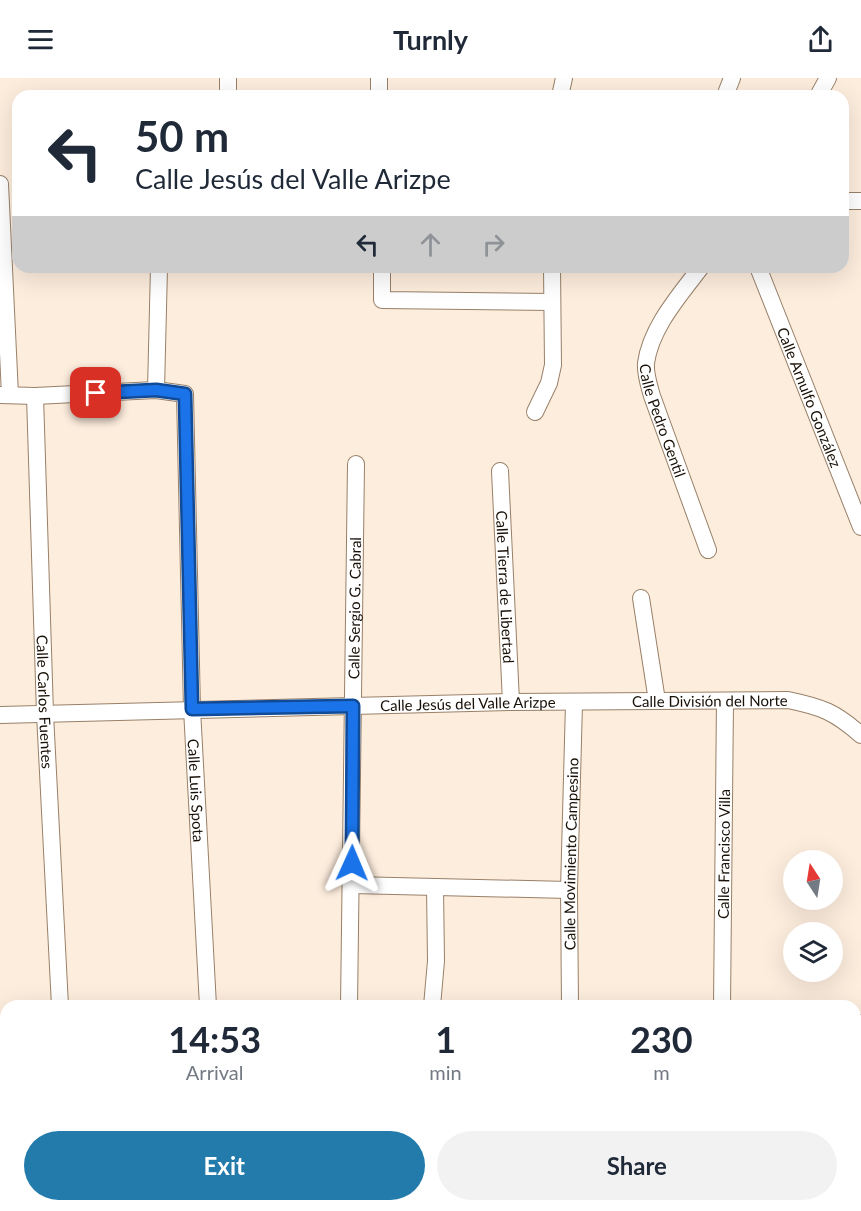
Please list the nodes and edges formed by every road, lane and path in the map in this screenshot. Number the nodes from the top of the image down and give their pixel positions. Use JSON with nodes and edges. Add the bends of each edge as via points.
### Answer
{"nodes":[{"id":1,"x":0,"y":184,"type":"edge"},
{"id":2,"x":1,"y":250,"type":"edge"},
{"id":3,"x":159,"y":273,"type":"edge"},
{"id":4,"x":382,"y":273,"type":"edge"},
{"id":5,"x":552,"y":273,"type":"edge"},
{"id":6,"x":696,"y":273,"type":"edge"},
{"id":7,"x":760,"y":273,"type":"edge"},
{"id":8,"x":552,"y":302,"type":"junction"},
{"id":9,"x":156,"y":390,"type":"junction"},
{"id":10,"x":5,"y":395,"type":"edge"},
{"id":11,"x":35,"y":396,"type":"junction"},
{"id":12,"x":535,"y":412,"type":"dead end"},
{"id":13,"x":356,"y":464,"type":"dead end"},
{"id":14,"x":500,"y":471,"type":"dead end"},
{"id":15,"x":861,"y":527,"type":"edge"},
{"id":16,"x":708,"y":550,"type":"dead end"},
{"id":17,"x":641,"y":598,"type":"dead end"},
{"id":18,"x":657,"y":701,"type":"junction"},
{"id":19,"x":725,"y":701,"type":"junction"},
{"id":20,"x":511,"y":702,"type":"junction"},
{"id":21,"x":574,"y":703,"type":"junction"},
{"id":22,"x":353,"y":706,"type":"junction"},
{"id":23,"x":192,"y":709,"type":"junction"},
{"id":24,"x":45,"y":714,"type":"junction"},
{"id":25,"x":0,"y":715,"type":"edge"},
{"id":26,"x":861,"y":735,"type":"edge"},
{"id":27,"x":352,"y":885,"type":"junction"},
{"id":28,"x":435,"y":888,"type":"junction"},
{"id":29,"x":569,"y":890,"type":"junction"},
{"id":30,"x":60,"y":1000,"type":"edge"},
{"id":31,"x":208,"y":1000,"type":"edge"},
{"id":32,"x":349,"y":1000,"type":"edge"},
{"id":33,"x":433,"y":1000,"type":"edge"},
{"id":34,"x":570,"y":1000,"type":"edge"},
{"id":35,"x":722,"y":1000,"type":"edge"}],
"edges":[{"from":1,"to":2,"type":"street"},
{"from":2,"to":10,"type":"street"},
{"from":3,"to":9,"type":"street"},
{"from":4,"to":8,"type":"street","via":[[382,300]]},
{"from":5,"to":8,"type":"street"},
{"from":6,"to":16,"type":"street","name":"Calle Pedro Gentil","via":[[664,315],[646,363],[652,396]]},
{"from":7,"to":15,"type":"street","name":"Calle Arnulfo González"},
{"from":8,"to":12,"type":"street","via":[[553,365]]},
{"from":9,"to":11,"type":"street"},
{"from":9,"to":23,"type":"street","name":"Calle Luis Spota","via":[[185,394]]},
{"from":10,"to":11,"type":"street"},
{"from":11,"to":24,"type":"street","name":"Calle Carlos Fuentes"},
{"from":13,"to":22,"type":"street","name":"Calle Sergio G. Cabral"},
{"from":14,"to":20,"type":"street","name":"Calle Tierra de Libertad"},
{"from":17,"to":18,"type":"street"},
{"from":18,"to":19,"type":"street","name":"Calle División del Norte"},
{"from":18,"to":21,"type":"street","name":"Calle División del Norte"},
{"from":19,"to":26,"type":"street","name":"Calle División del Norte","via":[[788,700],[819,706],[842,718]]},
{"from":19,"to":35,"type":"street","name":"Calle Francisco Villa"},
{"from":20,"to":21,"type":"street","name":"Calle Jesús del Valle Arizpe"},
{"from":20,"to":22,"type":"street","name":"Calle Jesús del Valle Arizpe"},
{"from":21,"to":29,"type":"street","name":"Calle Movimiento Campesino"},
{"from":22,"to":23,"type":"street","name":"Calle Jesús del Valle Arizpe"},
{"from":22,"to":27,"type":"street","name":"Calle Sergio G. Cabral"},
{"from":23,"to":24,"type":"street","name":"Calle Jesús del Valle Arizpe"},
{"from":23,"to":31,"type":"street","name":"Calle Luis Spota"},
{"from":24,"to":25,"type":"street","name":"Calle Jesús del Valle Arizpe"},
{"from":24,"to":30,"type":"street","name":"Calle Carlos Fuentes"},
{"from":27,"to":28,"type":"street"},
{"from":27,"to":32,"type":"street","name":"Calle Sergio G. Cabral"},
{"from":28,"to":29,"type":"street"},
{"from":28,"to":33,"type":"street"},
{"from":29,"to":34,"type":"street","name":"Calle Movimiento Campesino"}]}
